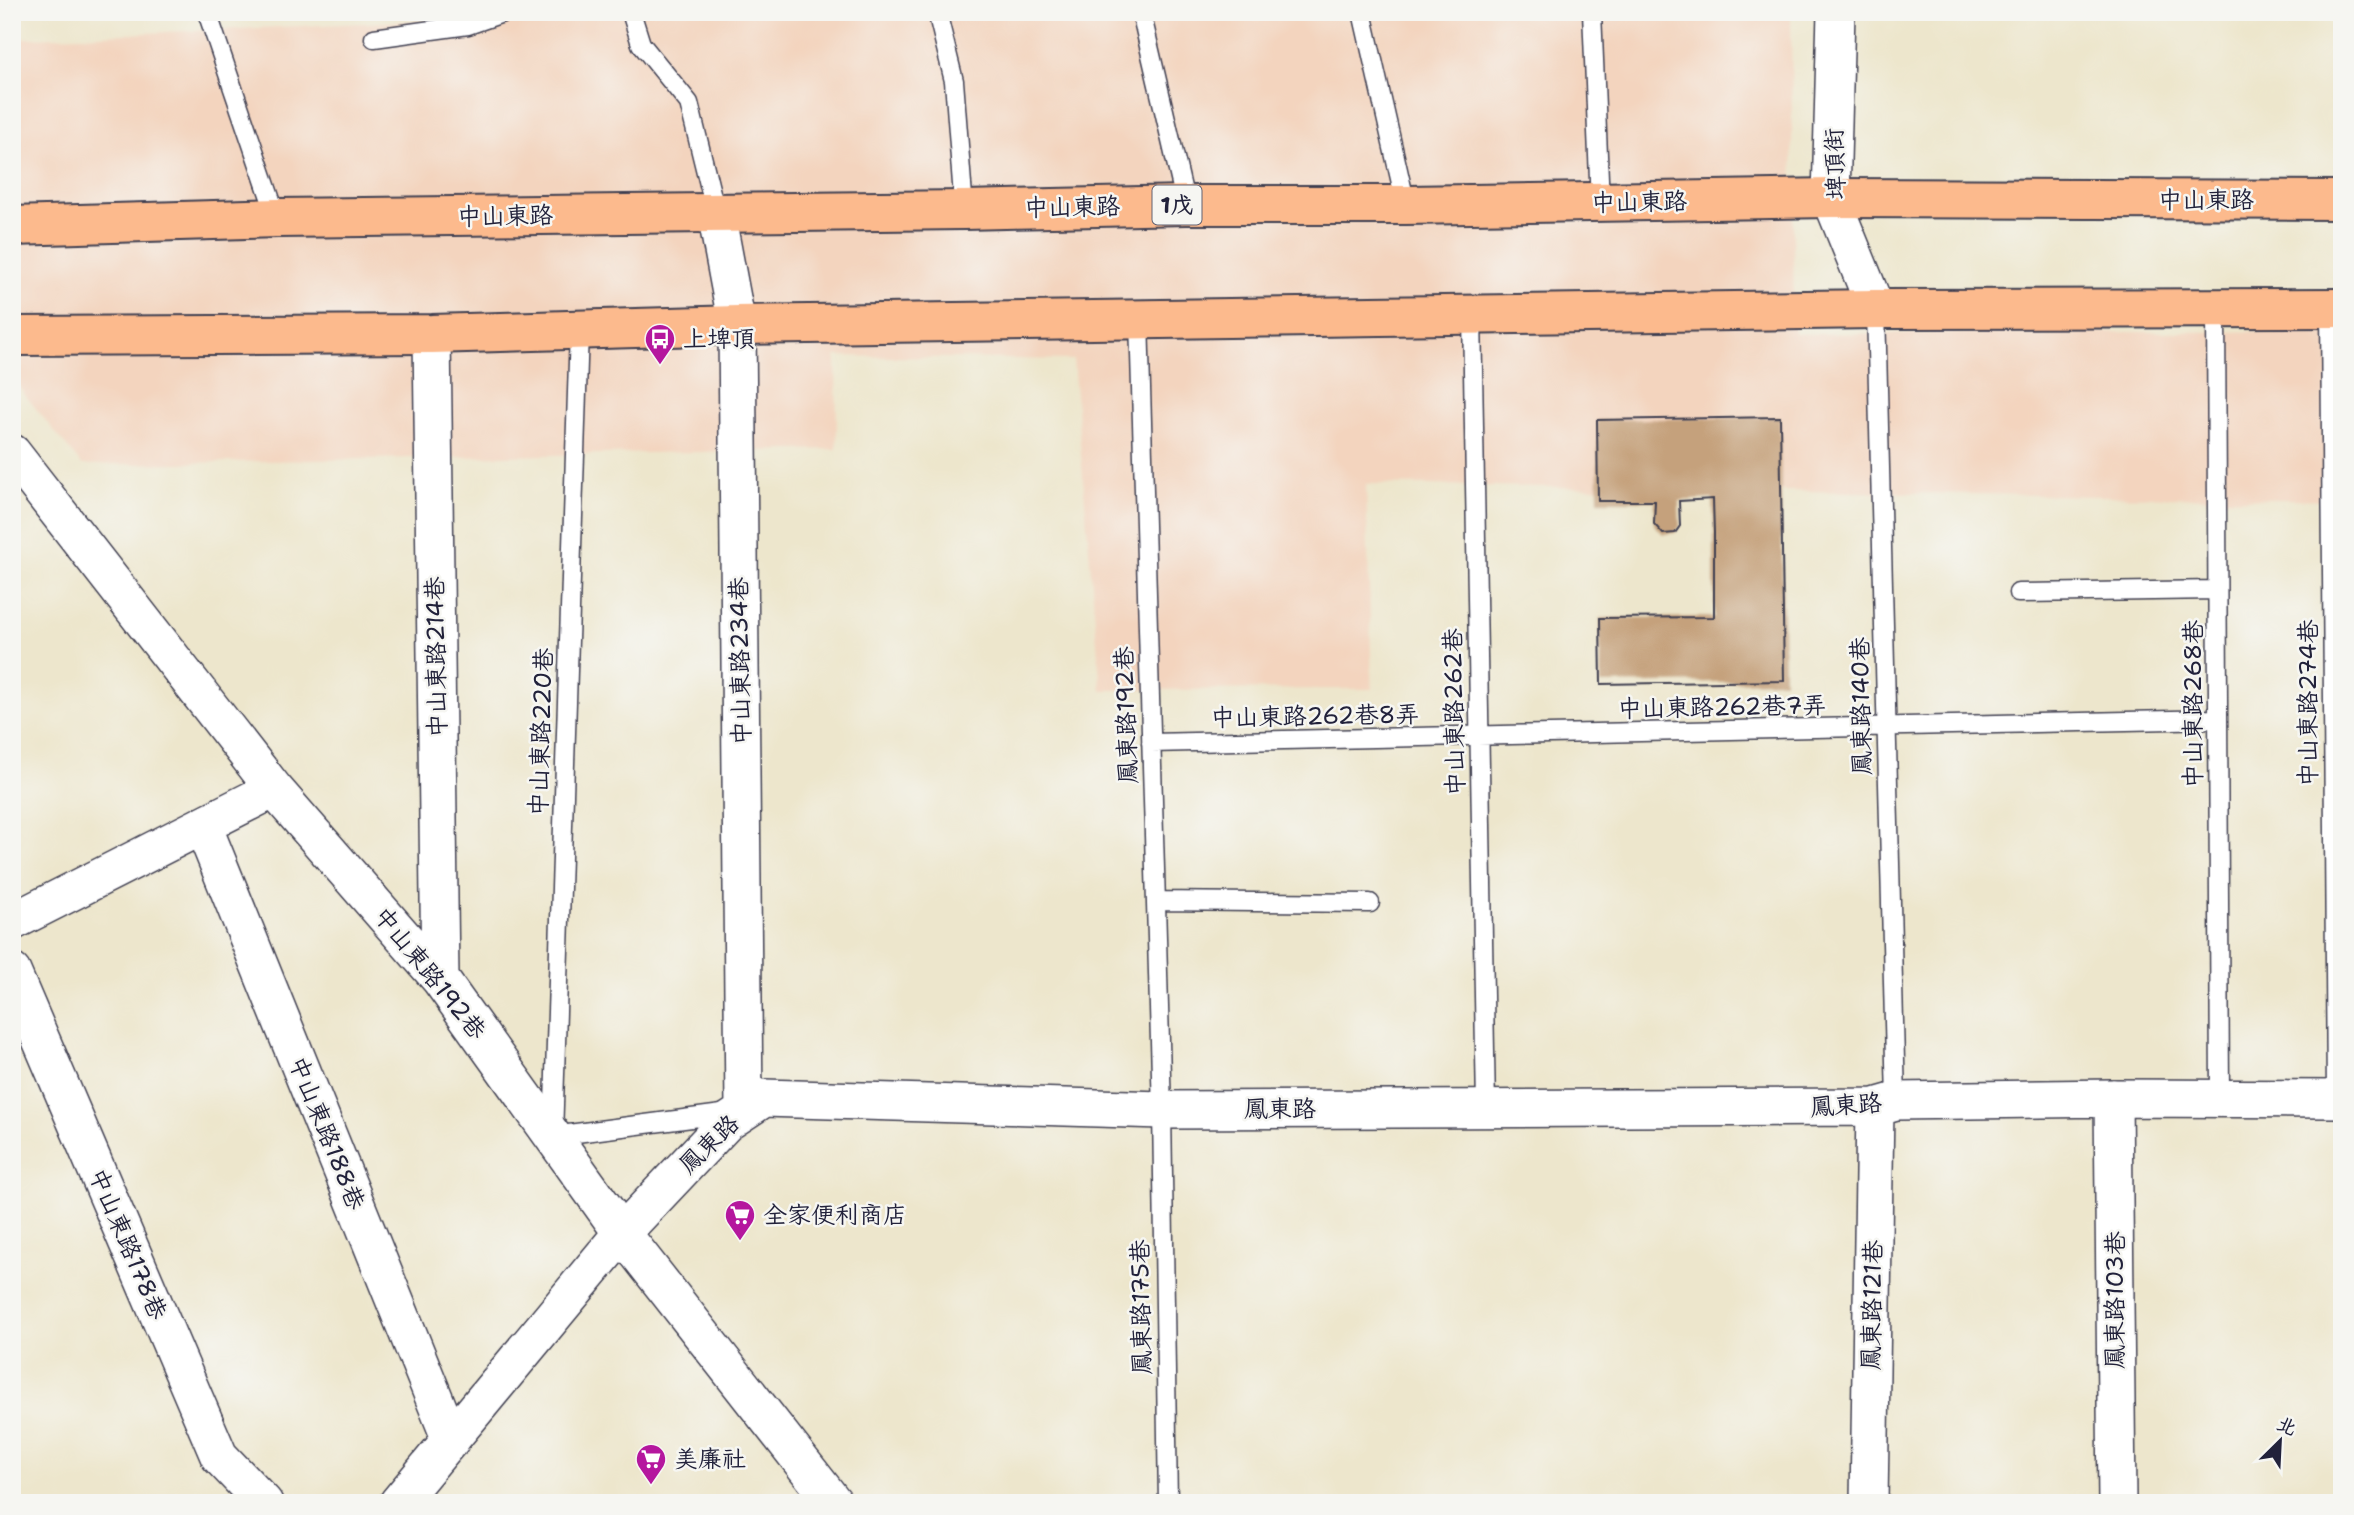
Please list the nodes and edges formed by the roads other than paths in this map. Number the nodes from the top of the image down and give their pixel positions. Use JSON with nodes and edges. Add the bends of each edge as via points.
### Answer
{"nodes":[{"id":1,"x":207,"y":12,"type":"edge"},
{"id":2,"x":505,"y":12,"type":"edge"},
{"id":3,"x":631,"y":12,"type":"edge"},
{"id":4,"x":937,"y":12,"type":"edge"},
{"id":5,"x":1141,"y":12,"type":"edge"},
{"id":6,"x":1362,"y":12,"type":"edge"},
{"id":7,"x":1592,"y":12,"type":"edge"},
{"id":8,"x":1836,"y":12,"type":"edge"},
{"id":9,"x":374,"y":38,"type":"dead end"},
{"id":10,"x":1831,"y":198,"type":"junction"},
{"id":11,"x":2342,"y":200,"type":"edge"},
{"id":12,"x":1600,"y":203,"type":"junction"},
{"id":13,"x":1186,"y":205,"type":"junction"},
{"id":14,"x":1406,"y":205,"type":"junction"},
{"id":15,"x":964,"y":210,"type":"junction"},
{"id":16,"x":716,"y":213,"type":"junction"},
{"id":17,"x":277,"y":218,"type":"junction"},
{"id":18,"x":12,"y":226,"type":"edge"},
{"id":19,"x":2216,"y":308,"type":"junction"},
{"id":20,"x":2336,"y":308,"type":"edge"},
{"id":21,"x":1876,"y":309,"type":"junction"},
{"id":22,"x":1472,"y":314,"type":"junction"},
{"id":23,"x":1139,"y":319,"type":"junction"},
{"id":24,"x":737,"y":325,"type":"junction"},
{"id":25,"x":579,"y":330,"type":"junction"},
{"id":26,"x":432,"y":334,"type":"junction"},
{"id":27,"x":12,"y":336,"type":"edge"},
{"id":28,"x":12,"y":453,"type":"edge"},
{"id":29,"x":2217,"y":590,"type":"junction"},
{"id":30,"x":2018,"y":593,"type":"dead end"},
{"id":31,"x":2217,"y":719,"type":"junction"},
{"id":32,"x":1886,"y":727,"type":"junction"},
{"id":33,"x":1479,"y":737,"type":"junction"},
{"id":34,"x":1151,"y":743,"type":"junction"},
{"id":35,"x":274,"y":789,"type":"junction"},
{"id":36,"x":203,"y":826,"type":"junction"},
{"id":37,"x":1156,"y":901,"type":"junction"},
{"id":38,"x":1370,"y":903,"type":"dead end"},
{"id":39,"x":12,"y":922,"type":"edge"},
{"id":40,"x":12,"y":972,"type":"edge"},
{"id":41,"x":440,"y":979,"type":"junction"},
{"id":42,"x":2113,"y":1098,"type":"junction"},
{"id":43,"x":2220,"y":1099,"type":"junction"},
{"id":44,"x":2339,"y":1099,"type":"edge"},
{"id":45,"x":1885,"y":1104,"type":"junction"},
{"id":46,"x":1486,"y":1109,"type":"junction"},
{"id":47,"x":1162,"y":1110,"type":"junction"},
{"id":48,"x":744,"y":1111,"type":"junction"},
{"id":49,"x":553,"y":1136,"type":"junction"},
{"id":50,"x":622,"y":1233,"type":"junction"},
{"id":51,"x":451,"y":1440,"type":"junction"},
{"id":52,"x":264,"y":1503,"type":"edge"},
{"id":53,"x":398,"y":1503,"type":"edge"},
{"id":54,"x":834,"y":1503,"type":"edge"},
{"id":55,"x":1168,"y":1503,"type":"edge"},
{"id":56,"x":1869,"y":1503,"type":"edge"},
{"id":57,"x":2117,"y":1503,"type":"edge"}],
"edges":[{"from":1,"to":17,"type":"lane"},
{"from":2,"to":9,"type":"lane","via":[[468,25]]},
{"from":3,"to":16,"type":"lane","via":[[641,44],[689,103]]},
{"from":4,"to":15,"type":"lane","via":[[954,81]]},
{"from":5,"to":13,"type":"lane"},
{"from":6,"to":14,"type":"lane"},
{"from":7,"to":12,"type":"lane"},
{"from":8,"to":10,"type":"street","name":"埤頂街"},
{"from":10,"to":11,"type":"main road","name":"中山東路","number":"1戊"},
{"from":10,"to":12,"type":"main road","name":"中山東路","number":"1戊"},
{"from":10,"to":21,"type":"street","name":"埤頂街"},
{"from":12,"to":14,"type":"main road","name":"中山東路","number":"1戊"},
{"from":13,"to":14,"type":"main road","name":"中山東路","number":"1戊"},
{"from":13,"to":15,"type":"main road","name":"中山東路","number":"1戊"},
{"from":15,"to":16,"type":"main road","name":"中山東路","number":"1戊"},
{"from":16,"to":17,"type":"main road","name":"中山東路","number":"1戊"},
{"from":16,"to":24,"type":"street","name":"中山東路234巷"},
{"from":17,"to":18,"type":"main road","name":"中山東路","number":"1戊"},
{"from":19,"to":20,"type":"main road"},
{"from":19,"to":21,"type":"main road"},
{"from":19,"to":29,"type":"lane","name":"中山東路268巷"},
{"from":20,"to":44,"type":"lane","name":"中山東路274巷"},
{"from":21,"to":22,"type":"main road"},
{"from":21,"to":32,"type":"lane","name":"鳳東路140巷"},
{"from":22,"to":23,"type":"main road"},
{"from":22,"to":33,"type":"lane","name":"中山東路262巷"},
{"from":23,"to":24,"type":"main road"},
{"from":23,"to":34,"type":"lane","name":"鳳東路192巷"},
{"from":24,"to":25,"type":"main road"},
{"from":24,"to":48,"type":"street","name":"中山東路234巷"},
{"from":25,"to":26,"type":"main road"},
{"from":25,"to":49,"type":"lane","name":"中山東路220巷"},
{"from":26,"to":27,"type":"main road"},
{"from":26,"to":41,"type":"street","name":"中山東路214巷"},
{"from":28,"to":35,"type":"street","name":"中山東路192巷"},
{"from":29,"to":30,"type":"lane"},
{"from":29,"to":31,"type":"lane","name":"中山東路268巷"},
{"from":31,"to":32,"type":"lane","name":"中山東路262巷7弄"},
{"from":31,"to":43,"type":"lane","name":"中山東路268巷"},
{"from":32,"to":33,"type":"lane","name":"中山東路262巷7弄"},
{"from":32,"to":45,"type":"lane","name":"鳳東路140巷"},
{"from":33,"to":34,"type":"lane","name":"中山東路262巷8弄"},
{"from":33,"to":46,"type":"lane","name":"中山東路262巷"},
{"from":34,"to":37,"type":"lane","name":"鳳東路192巷"},
{"from":35,"to":36,"type":"street"},
{"from":35,"to":41,"type":"street","name":"中山東路192巷"},
{"from":36,"to":39,"type":"street"},
{"from":36,"to":51,"type":"street","name":"中山東路188巷"},
{"from":37,"to":38,"type":"lane"},
{"from":37,"to":47,"type":"lane","name":"鳳東路192巷"},
{"from":40,"to":52,"type":"street","name":"中山東路178巷","via":[[219,1456]]},
{"from":41,"to":49,"type":"street","name":"中山東路192巷"},
{"from":42,"to":43,"type":"street","name":"鳳東路"},
{"from":42,"to":45,"type":"street","name":"鳳東路"},
{"from":42,"to":57,"type":"street","name":"鳳東路103巷"},
{"from":43,"to":44,"type":"street","name":"鳳東路"},
{"from":45,"to":46,"type":"street","name":"鳳東路"},
{"from":45,"to":56,"type":"street","name":"鳳東路121巷"},
{"from":46,"to":47,"type":"street","name":"鳳東路"},
{"from":47,"to":48,"type":"street","name":"鳳東路","via":[[764,1098]]},
{"from":47,"to":55,"type":"lane","name":"鳳東路175巷"},
{"from":48,"to":49,"type":"lane"},
{"from":48,"to":50,"type":"street","name":"鳳東路","via":[[726,1122]]},
{"from":49,"to":50,"type":"street","name":"中山東路192巷"},
{"from":50,"to":51,"type":"street","name":"鳳東路"},
{"from":50,"to":54,"type":"street","name":"中山東路192巷"},
{"from":51,"to":53,"type":"street","name":"鳳東路"}]}
